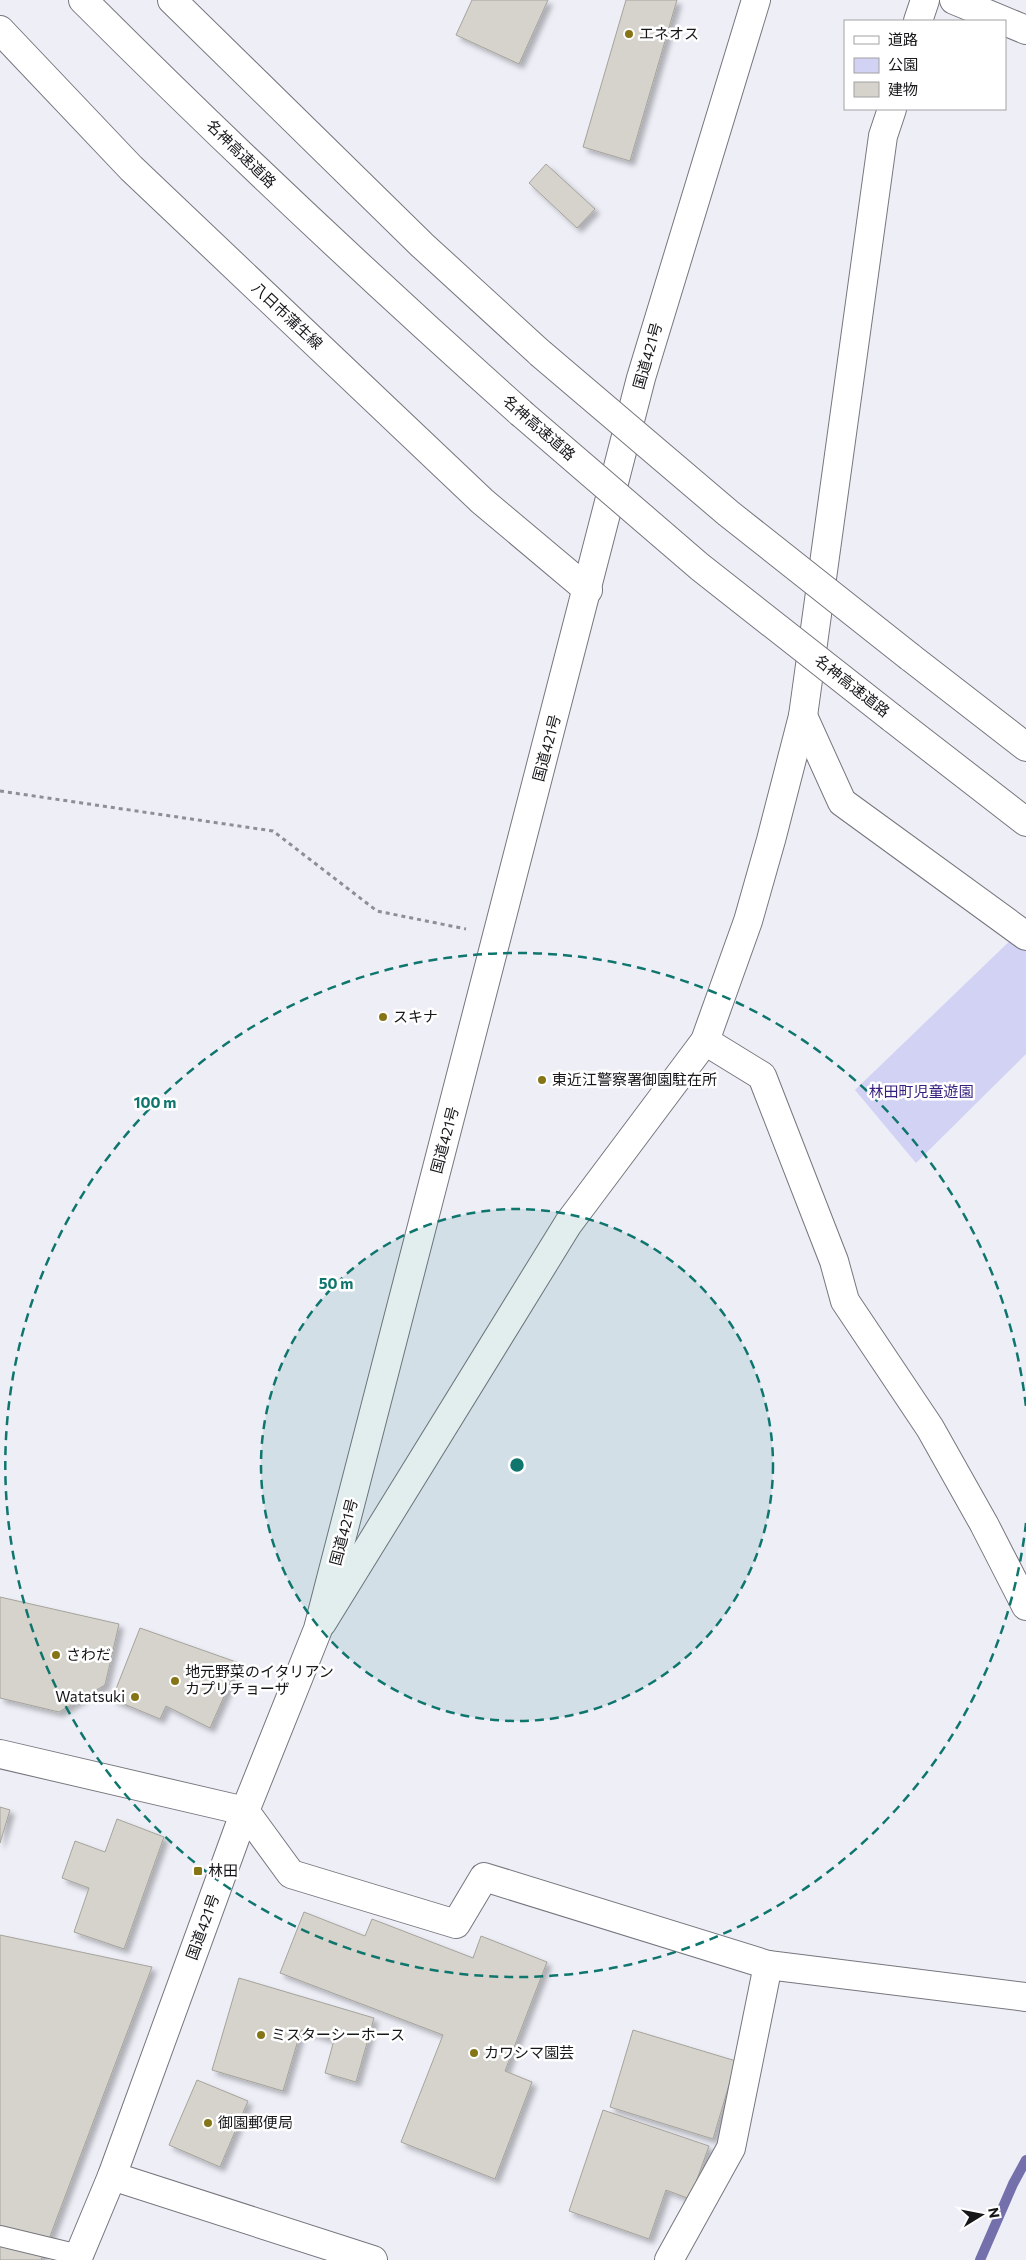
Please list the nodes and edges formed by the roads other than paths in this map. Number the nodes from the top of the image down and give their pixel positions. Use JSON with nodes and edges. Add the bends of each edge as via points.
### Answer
{"nodes":[{"id":1,"x":83,"y":0,"type":"edge"},
{"id":2,"x":172,"y":0,"type":"edge"},
{"id":3,"x":756,"y":0,"type":"edge"},
{"id":4,"x":925,"y":0,"type":"edge"},
{"id":5,"x":954,"y":0,"type":"edge"},
{"id":6,"x":918,"y":20,"type":"edge"},
{"id":7,"x":1002,"y":20,"type":"edge"},
{"id":8,"x":1006,"y":22,"type":"edge"},
{"id":9,"x":0,"y":30,"type":"edge"},
{"id":10,"x":1026,"y":30,"type":"edge"},
{"id":11,"x":892,"y":110,"type":"edge"},
{"id":12,"x":588,"y":590,"type":"junction"},
{"id":13,"x":803,"y":716,"type":"junction"},
{"id":14,"x":1026,"y":746,"type":"edge"},
{"id":15,"x":1026,"y":822,"type":"edge"},
{"id":16,"x":1026,"y":936,"type":"edge"},
{"id":17,"x":705,"y":1041,"type":"junction"},
{"id":18,"x":1026,"y":1606,"type":"edge"},
{"id":19,"x":318,"y":1629,"type":"junction"},
{"id":20,"x":0,"y":1754,"type":"edge"},
{"id":21,"x":245,"y":1811,"type":"junction"},
{"id":22,"x":768,"y":1965,"type":"junction"},
{"id":23,"x":1026,"y":1997,"type":"edge"},
{"id":24,"x":112,"y":2176,"type":"junction"},
{"id":25,"x":0,"y":2236,"type":"edge"},
{"id":26,"x":78,"y":2258,"type":"edge"},
{"id":27,"x":373,"y":2260,"type":"edge"},
{"id":28,"x":669,"y":2260,"type":"edge"}],
"edges":[{"from":1,"to":15,"type":"main road","name":"名神高速道路","bridge":true,"via":[[382,289],[521,413],[700,567]]},
{"from":2,"to":14,"type":"main road","bridge":true,"via":[[422,245],[540,353],[728,513]]},
{"from":3,"to":12,"type":"main road","name":"国道421号","via":[[641,378]]},
{"from":4,"to":6,"type":"main road"},
{"from":5,"to":7,"type":"main road"},
{"from":8,"to":10,"type":"main road"},
{"from":9,"to":12,"type":"main road","name":"八日市蒲生線","via":[[130,168],[482,501]]},
{"from":11,"to":13,"type":"main road","via":[[883,136]]},
{"from":12,"to":19,"type":"main road","name":"国道421号"},
{"from":13,"to":16,"type":"main road","via":[[842,802]]},
{"from":13,"to":17,"type":"main road","via":[[748,920]]},
{"from":17,"to":18,"type":"main road","via":[[762,1076],[834,1261],[845,1301],[930,1428]]},
{"from":17,"to":19,"type":"main road","via":[[568,1224]]},
{"from":19,"to":21,"type":"main road","name":"国道421号"},
{"from":20,"to":21,"type":"main road"},
{"from":21,"to":22,"type":"main road","via":[[292,1874],[456,1924],[484,1876]]},
{"from":21,"to":24,"type":"main road","name":"国道421号"},
{"from":22,"to":23,"type":"main road"},
{"from":22,"to":28,"type":"main road","via":[[731,2148]]},
{"from":24,"to":26,"type":"main road","name":"国道421号"},
{"from":24,"to":27,"type":"main road"},
{"from":25,"to":26,"type":"lane"}]}
